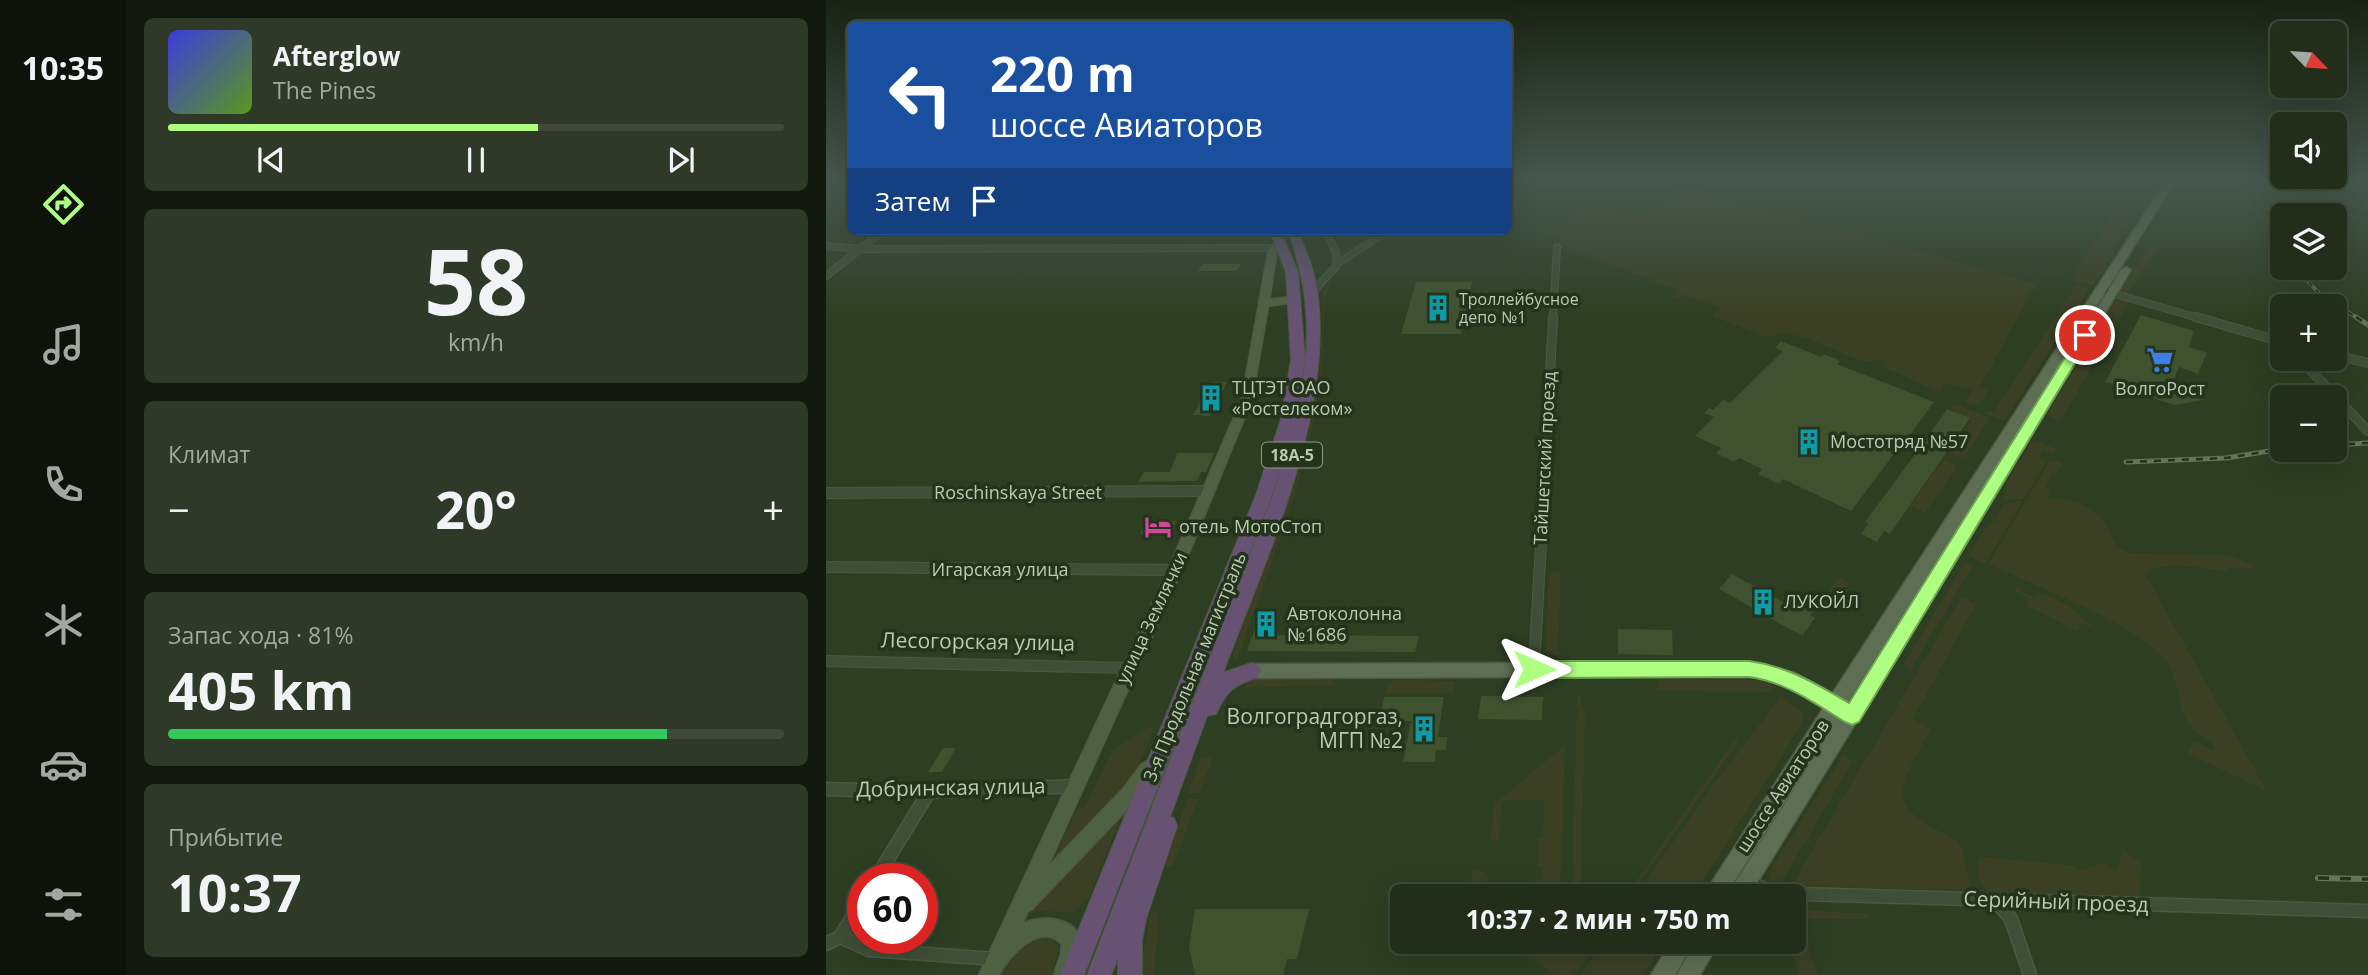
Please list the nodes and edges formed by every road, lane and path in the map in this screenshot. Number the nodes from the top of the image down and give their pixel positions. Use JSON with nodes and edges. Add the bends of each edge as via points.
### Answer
{"nodes":[{"id":1,"x":2144,"y":226,"type":"edge"},
{"id":2,"x":2149,"y":226,"type":"edge"},
{"id":3,"x":878,"y":235,"type":"edge"},
{"id":4,"x":1295,"y":235,"type":"edge"},
{"id":5,"x":1327,"y":235,"type":"edge"},
{"id":6,"x":1381,"y":235,"type":"edge"},
{"id":7,"x":1276,"y":239,"type":"edge"},
{"id":8,"x":826,"y":246,"type":"edge"},
{"id":9,"x":1557,"y":247,"type":"dead end"},
{"id":10,"x":861,"y":249,"type":"junction"},
{"id":11,"x":1340,"y":262,"type":"junction"},
{"id":12,"x":826,"y":276,"type":"edge"},
{"id":13,"x":2106,"y":291,"type":"junction"},
{"id":14,"x":1312,"y":293,"type":"junction"},
{"id":15,"x":1295,"y":299,"type":"junction"},
{"id":16,"x":1264,"y":304,"type":"junction"},
{"id":17,"x":2270,"y":339,"type":"edge"},
{"id":18,"x":2347,"y":358,"type":"edge"},
{"id":19,"x":2368,"y":363,"type":"edge"},
{"id":20,"x":2311,"y":371,"type":"edge"},
{"id":21,"x":2368,"y":431,"type":"edge"},
{"id":22,"x":1209,"y":491,"type":"junction"},
{"id":23,"x":826,"y":493,"type":"edge"},
{"id":24,"x":826,"y":567,"type":"edge"},
{"id":25,"x":1175,"y":570,"type":"junction"},
{"id":26,"x":1231,"y":624,"type":"junction"},
{"id":27,"x":826,"y":661,"type":"edge"},
{"id":28,"x":1129,"y":668,"type":"junction"},
{"id":29,"x":1534,"y":669,"type":"junction"},
{"id":30,"x":1251,"y":671,"type":"junction"},
{"id":31,"x":1835,"y":705,"type":"junction"},
{"id":32,"x":1852,"y":716,"type":"junction"},
{"id":33,"x":1159,"y":755,"type":"junction"},
{"id":34,"x":1174,"y":775,"type":"junction"},
{"id":35,"x":1075,"y":786,"type":"junction"},
{"id":36,"x":826,"y":789,"type":"edge"},
{"id":37,"x":929,"y":792,"type":"junction"},
{"id":38,"x":885,"y":863,"type":"edge"},
{"id":39,"x":1721,"y":884,"type":"edge"},
{"id":40,"x":1745,"y":884,"type":"edge"},
{"id":41,"x":1806,"y":894,"type":"edge"},
{"id":42,"x":1995,"y":900,"type":"junction"},
{"id":43,"x":1018,"y":911,"type":"junction"},
{"id":44,"x":2368,"y":911,"type":"edge"},
{"id":45,"x":847,"y":926,"type":"edge"},
{"id":46,"x":840,"y":937,"type":"junction"},
{"id":47,"x":826,"y":944,"type":"edge"},
{"id":48,"x":1675,"y":954,"type":"edge"},
{"id":49,"x":1701,"y":954,"type":"edge"},
{"id":50,"x":992,"y":967,"type":"edge"},
{"id":51,"x":1064,"y":975,"type":"edge"},
{"id":52,"x":1072,"y":975,"type":"edge"},
{"id":53,"x":1099,"y":975,"type":"edge"},
{"id":54,"x":1130,"y":975,"type":"edge"},
{"id":55,"x":1662,"y":975,"type":"edge"},
{"id":56,"x":1688,"y":975,"type":"edge"},
{"id":57,"x":2030,"y":975,"type":"edge"}],
"edges":[{"from":1,"to":13,"type":"main road","name":"шоссе Авиаторов"},
{"from":2,"to":13,"type":"main road","name":"шоссе Авиаторов"},
{"from":3,"to":10,"type":"street"},
{"from":4,"to":14,"type":"highway","name":"3-я Продольная магистраль","number":"18А-5","via":[[1308,267]]},
{"from":5,"to":11,"type":"street"},
{"from":6,"to":11,"type":"street"},
{"from":7,"to":10,"type":"street"},
{"from":7,"to":15,"type":"highway","name":"3-я Продольная магистраль","number":"18А-5","via":[[1292,272]]},
{"from":7,"to":16,"type":"street","name":"улица Землячки"},
{"from":8,"to":10,"type":"street"},
{"from":9,"to":29,"type":"street","name":"Тайшетский проезд"},
{"from":10,"to":12,"type":"street"},
{"from":11,"to":14,"type":"street"},
{"from":13,"to":17,"type":"street"},
{"from":13,"to":31,"type":"main road","name":"шоссе Авиаторов"},
{"from":13,"to":32,"type":"main road","name":"шоссе Авиаторов"},
{"from":14,"to":26,"type":"highway","name":"3-я Продольная магистраль","number":"18А-5","via":[[1313,358],[1303,417],[1281,495]]},
{"from":15,"to":16,"type":"street"},
{"from":15,"to":33,"type":"highway","name":"3-я Продольная магистраль","number":"18А-5","via":[[1298,360],[1288,419],[1264,495]]},
{"from":16,"to":22,"type":"street","name":"улица Землячки","via":[[1247,398]]},
{"from":18,"to":19,"type":"street"},
{"from":20,"to":21,"type":"street"},
{"from":22,"to":23,"type":"street","name":"Roschinskaya Street"},
{"from":22,"to":25,"type":"street","name":"улица Землячки"},
{"from":24,"to":25,"type":"street","name":"Игарская улица"},
{"from":25,"to":28,"type":"street","name":"улица Землячки"},
{"from":26,"to":30,"type":"highway","via":[[1228,664]]},
{"from":26,"to":34,"type":"highway","name":"3-я Продольная магистраль","number":"18А-5"},
{"from":27,"to":28,"type":"street","name":"Лесогорская улица"},
{"from":28,"to":35,"type":"street","name":"улица Землячки"},
{"from":29,"to":30,"type":"main road"},
{"from":29,"to":31,"type":"main road","via":[[1749,669],[1788,678]]},
{"from":30,"to":34,"type":"highway","via":[[1237,673],[1223,683]]},
{"from":31,"to":32,"type":"main road"},
{"from":31,"to":39,"type":"main road","name":"шоссе Авиаторов"},
{"from":32,"to":40,"type":"main road","name":"шоссе Авиаторов"},
{"from":33,"to":43,"type":"main road","via":[[1130,794]]},
{"from":33,"to":52,"type":"highway","name":"3-я Продольная магистраль","number":"18А-5"},
{"from":34,"to":53,"type":"highway","name":"3-я Продольная магистраль","number":"18А-5"},
{"from":34,"to":54,"type":"highway","via":[[1168,819],[1134,919]]},
{"from":35,"to":37,"type":"street","name":"Добринская улица"},
{"from":35,"to":43,"type":"street","name":"улица Землячки"},
{"from":36,"to":37,"type":"street","name":"Добринская улица"},
{"from":37,"to":38,"type":"street"},
{"from":41,"to":42,"type":"street","name":"Серийный проезд"},
{"from":42,"to":44,"type":"street","name":"Серийный проезд"},
{"from":42,"to":57,"type":"street","via":[[2011,919]]},
{"from":43,"to":50,"type":"street","name":"улица Землячки"},
{"from":45,"to":46,"type":"street"},
{"from":46,"to":47,"type":"street"},
{"from":46,"to":50,"type":"street","via":[[869,950]]},
{"from":48,"to":55,"type":"main road"},
{"from":49,"to":56,"type":"main road"},
{"from":50,"to":51,"type":"street","via":[[1032,929],[1051,927],[1071,942]]}]}
